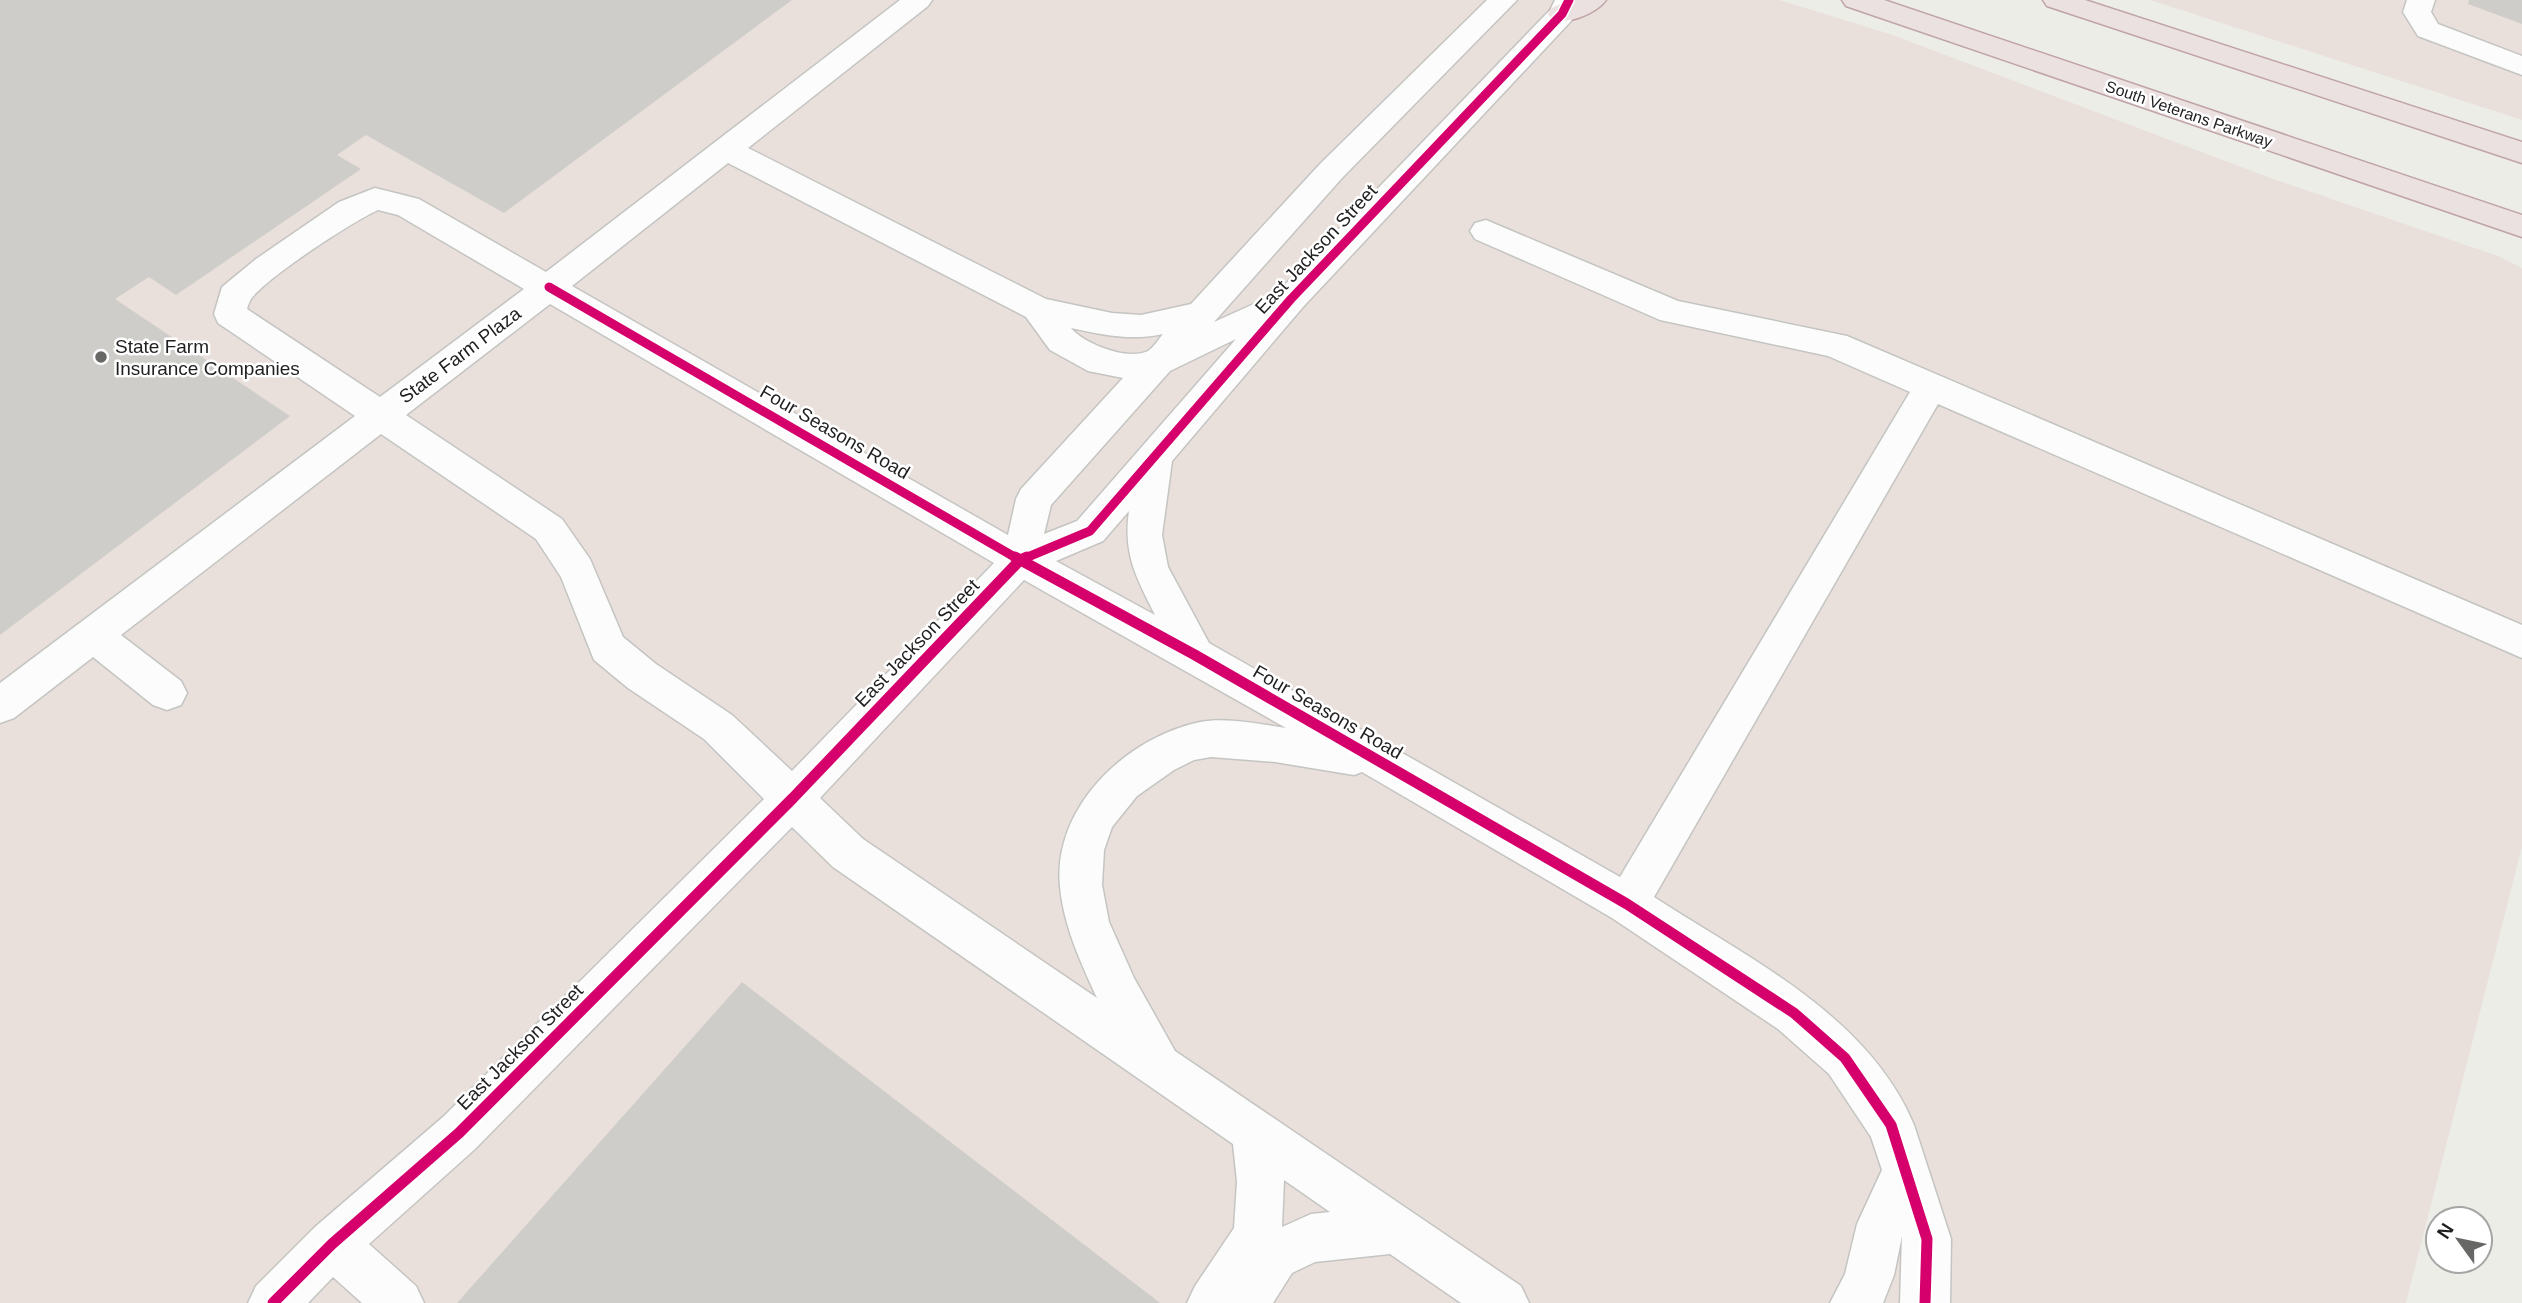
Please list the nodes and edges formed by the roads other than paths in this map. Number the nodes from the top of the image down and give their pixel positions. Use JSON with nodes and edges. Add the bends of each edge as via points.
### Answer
{"nodes":[{"id":1,"x":918,"y":0,"type":"edge"},
{"id":2,"x":1503,"y":0,"type":"edge"},
{"id":3,"x":1592,"y":0,"type":"edge"},
{"id":4,"x":1856,"y":0,"type":"edge"},
{"id":5,"x":2057,"y":0,"type":"edge"},
{"id":6,"x":2421,"y":0,"type":"edge"},
{"id":7,"x":1566,"y":7,"type":"edge"},
{"id":8,"x":2522,"y":65,"type":"edge"},
{"id":9,"x":726,"y":149,"type":"junction"},
{"id":10,"x":2522,"y":153,"type":"edge"},
{"id":11,"x":2521,"y":226,"type":"edge"},
{"id":12,"x":1486,"y":230,"type":"dead end"},
{"id":13,"x":549,"y":287,"type":"junction"},
{"id":14,"x":1291,"y":299,"type":"junction"},
{"id":15,"x":1038,"y":309,"type":"junction"},
{"id":16,"x":1201,"y":314,"type":"junction"},
{"id":17,"x":1158,"y":362,"type":"junction"},
{"id":18,"x":1931,"y":386,"type":"junction"},
{"id":19,"x":380,"y":416,"type":"junction"},
{"id":20,"x":1156,"y":453,"type":"junction"},
{"id":21,"x":1020,"y":559,"type":"junction"},
{"id":22,"x":93,"y":635,"type":"junction"},
{"id":23,"x":2522,"y":642,"type":"edge"},
{"id":24,"x":1195,"y":655,"type":"junction"},
{"id":25,"x":167,"y":693,"type":"dead end"},
{"id":26,"x":0,"y":706,"type":"edge"},
{"id":27,"x":1377,"y":760,"type":"junction"},
{"id":28,"x":793,"y":798,"type":"junction"},
{"id":29,"x":1627,"y":904,"type":"junction"},
{"id":30,"x":1160,"y":1069,"type":"junction"},
{"id":31,"x":1255,"y":1133,"type":"junction"},
{"id":32,"x":1905,"y":1173,"type":"junction"},
{"id":33,"x":1395,"y":1229,"type":"junction"},
{"id":34,"x":332,"y":1244,"type":"junction"},
{"id":35,"x":273,"y":1303,"type":"edge"},
{"id":36,"x":399,"y":1303,"type":"edge"},
{"id":37,"x":1212,"y":1303,"type":"edge"},
{"id":38,"x":1245,"y":1303,"type":"edge"},
{"id":39,"x":1504,"y":1303,"type":"edge"},
{"id":40,"x":1855,"y":1303,"type":"edge"},
{"id":41,"x":1925,"y":1303,"type":"edge"}],
"edges":[{"from":1,"to":9,"type":"street","name":"State Farm Plaza"},
{"from":2,"to":16,"type":"street","via":[[1331,171]]},
{"from":3,"to":7,"type":"highway"},
{"from":4,"to":11,"type":"highway","name":"South Veterans Parkway"},
{"from":5,"to":10,"type":"highway"},
{"from":6,"to":8,"type":"street","via":[[2417,12],[2428,30]]},
{"from":7,"to":14,"type":"street","name":"East Jackson Street"},
{"from":9,"to":13,"type":"street","name":"State Farm Plaza"},
{"from":9,"to":15,"type":"street"},
{"from":12,"to":18,"type":"street","via":[[1672,312],[1835,345]]},
{"from":13,"to":19,"type":"street","name":"State Farm Plaza"},
{"from":13,"to":19,"type":"street","name":"Four Seasons Road","via":[[408,207],[375,200],[329,224],[234,295],[230,314]]},
{"from":13,"to":21,"type":"street","name":"Four Seasons Road"},
{"from":14,"to":17,"type":"street"},
{"from":14,"to":20,"type":"street","name":"East Jackson Street"},
{"from":15,"to":16,"type":"street","via":[[1141,327]]},
{"from":15,"to":17,"type":"street","via":[[1062,341],[1100,362],[1129,366]]},
{"from":16,"to":17,"type":"street"},
{"from":17,"to":21,"type":"street","via":[[1034,499]]},
{"from":18,"to":23,"type":"street"},
{"from":18,"to":29,"type":"street"},
{"from":19,"to":22,"type":"street","name":"State Farm Plaza"},
{"from":19,"to":28,"type":"street","via":[[549,529],[577,570],[608,648],[718,727]]},
{"from":20,"to":21,"type":"street","name":"East Jackson Street","via":[[1090,531]]},
{"from":20,"to":24,"type":"street","via":[[1144,535],[1150,568]]},
{"from":21,"to":24,"type":"street","name":"Four Seasons Road"},
{"from":21,"to":28,"type":"street","name":"East Jackson Street"},
{"from":22,"to":25,"type":"street"},
{"from":22,"to":26,"type":"street","name":"State Farm Plaza"},
{"from":24,"to":27,"type":"street","name":"Four Seasons Road"},
{"from":27,"to":29,"type":"street","name":"Four Seasons Road"},
{"from":27,"to":30,"type":"street","via":[[1254,741],[1200,740],[1145,764],[1106,799],[1085,842],[1079,890],[1098,957]]},
{"from":28,"to":30,"type":"street","via":[[848,853]]},
{"from":28,"to":34,"type":"street","name":"East Jackson Street","via":[[458,1133]]},
{"from":29,"to":32,"type":"street","name":"Four Seasons Road","via":[[1794,1013],[1845,1058],[1891,1125]]},
{"from":30,"to":31,"type":"street"},
{"from":31,"to":33,"type":"street"},
{"from":31,"to":37,"type":"street","via":[[1261,1182],[1257,1236]]},
{"from":32,"to":40,"type":"street","via":[[1881,1225],[1875,1258]]},
{"from":32,"to":41,"type":"street","name":"Four Seasons Road","via":[[1927,1239]]},
{"from":33,"to":38,"type":"street","via":[[1311,1238],[1275,1256]]},
{"from":33,"to":39,"type":"street"},
{"from":34,"to":35,"type":"street","name":"East Jackson Street"},
{"from":34,"to":36,"type":"street"}]}
